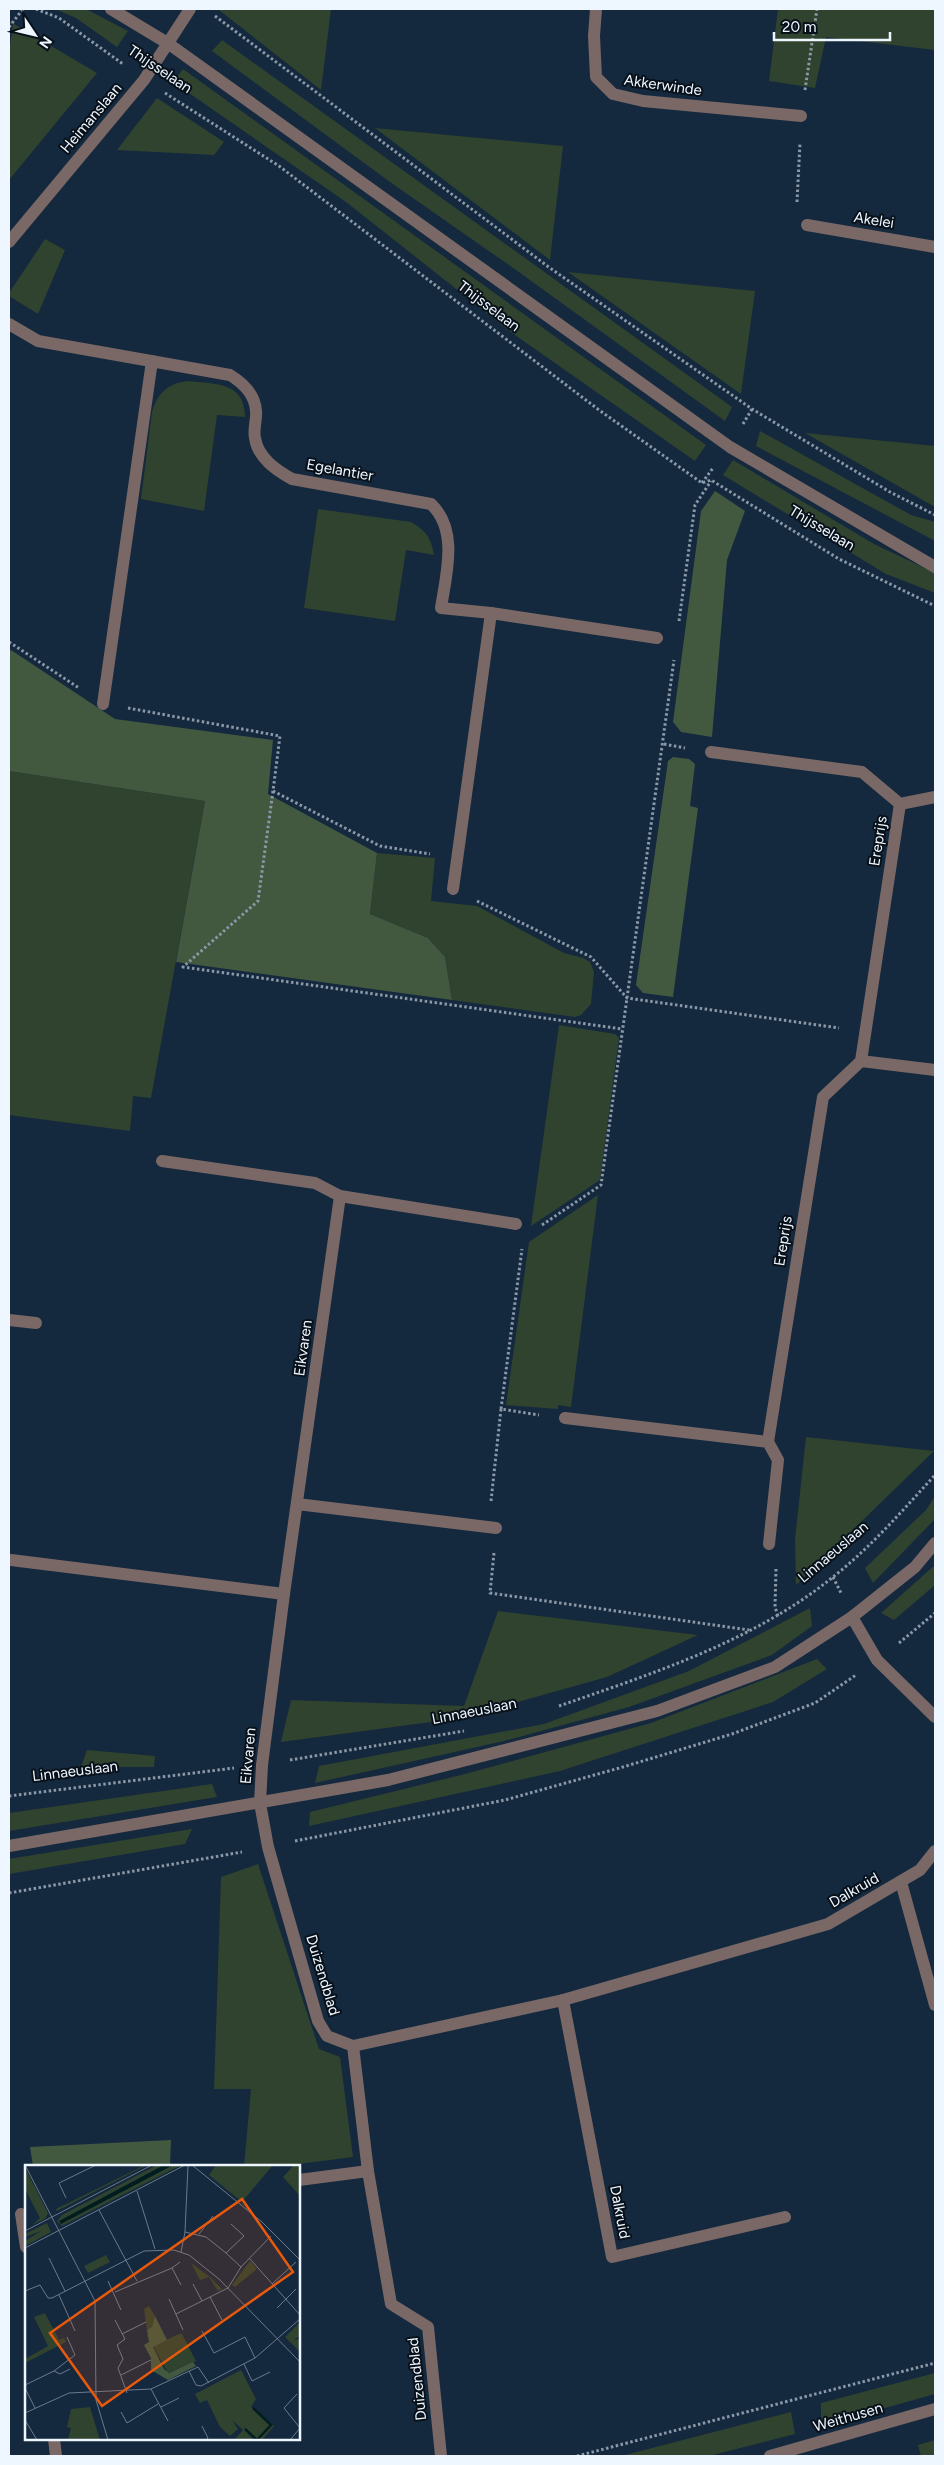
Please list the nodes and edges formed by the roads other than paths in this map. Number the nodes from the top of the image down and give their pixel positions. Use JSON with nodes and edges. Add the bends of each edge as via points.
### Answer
{"nodes":[{"id":1,"x":111,"y":9,"type":"edge"},
{"id":2,"x":190,"y":9,"type":"edge"},
{"id":3,"x":596,"y":9,"type":"edge"},
{"id":4,"x":169,"y":44,"type":"junction"},
{"id":5,"x":801,"y":116,"type":"dead end"},
{"id":6,"x":808,"y":225,"type":"dead end"},
{"id":7,"x":9,"y":242,"type":"edge"},
{"id":8,"x":935,"y":247,"type":"edge"},
{"id":9,"x":9,"y":324,"type":"edge"},
{"id":10,"x":152,"y":360,"type":"junction"},
{"id":11,"x":935,"y":567,"type":"edge"},
{"id":12,"x":491,"y":613,"type":"junction"},
{"id":13,"x":657,"y":638,"type":"dead end"},
{"id":14,"x":103,"y":704,"type":"road end"},
{"id":15,"x":711,"y":752,"type":"dead end"},
{"id":16,"x":935,"y":797,"type":"edge"},
{"id":17,"x":900,"y":804,"type":"junction"},
{"id":18,"x":453,"y":889,"type":"road end"},
{"id":19,"x":861,"y":1060,"type":"junction"},
{"id":20,"x":935,"y":1070,"type":"edge"},
{"id":21,"x":162,"y":1161,"type":"dead end"},
{"id":22,"x":340,"y":1196,"type":"junction"},
{"id":23,"x":520,"y":1229,"type":"road end"},
{"id":24,"x":9,"y":1320,"type":"edge"},
{"id":25,"x":36,"y":1323,"type":"dead end"},
{"id":26,"x":564,"y":1418,"type":"road end"},
{"id":27,"x":768,"y":1442,"type":"junction"},
{"id":28,"x":297,"y":1504,"type":"junction"},
{"id":29,"x":496,"y":1528,"type":"road end"},
{"id":30,"x":935,"y":1543,"type":"edge"},
{"id":31,"x":769,"y":1544,"type":"road end"},
{"id":32,"x":11,"y":1560,"type":"dead end"},
{"id":33,"x":284,"y":1594,"type":"junction"},
{"id":34,"x":852,"y":1617,"type":"junction"},
{"id":35,"x":935,"y":1717,"type":"edge"},
{"id":36,"x":260,"y":1803,"type":"junction"},
{"id":37,"x":9,"y":1846,"type":"edge"},
{"id":38,"x":935,"y":1851,"type":"edge"},
{"id":39,"x":901,"y":1882,"type":"junction"},
{"id":40,"x":563,"y":2000,"type":"junction"},
{"id":41,"x":935,"y":2005,"type":"edge"},
{"id":42,"x":353,"y":2046,"type":"junction"},
{"id":43,"x":368,"y":2171,"type":"junction"},
{"id":44,"x":300,"y":2180,"type":"edge"},
{"id":45,"x":19,"y":2214,"type":"edge"},
{"id":46,"x":785,"y":2217,"type":"dead end"},
{"id":47,"x":25,"y":2242,"type":"edge"},
{"id":48,"x":935,"y":2409,"type":"edge"},
{"id":49,"x":54,"y":2440,"type":"edge"},
{"id":50,"x":56,"y":2456,"type":"edge"},
{"id":51,"x":441,"y":2456,"type":"edge"},
{"id":52,"x":770,"y":2456,"type":"edge"}],
"edges":[{"from":1,"to":4,"type":"street","name":"Thijsselaan"},
{"from":2,"to":4,"type":"street","name":"Heimanslaan"},
{"from":3,"to":5,"type":"street","name":"Akkerwinde","via":[[596,77],[613,94],[643,101]]},
{"from":4,"to":7,"type":"street","name":"Heimanslaan","via":[[144,80]]},
{"from":4,"to":11,"type":"street","name":"Thijsselaan","via":[[730,447]]},
{"from":6,"to":8,"type":"street","name":"Akelei"},
{"from":9,"to":10,"type":"street","name":"Egelantier","via":[[38,341]]},
{"from":10,"to":12,"type":"street","name":"Egelantier","via":[[230,375],[242,382],[256,409],[255,438],[265,459],[292,479],[431,504],[441,513],[449,557],[441,608]]},
{"from":10,"to":14,"type":"street"},
{"from":12,"to":13,"type":"street","name":"Egelantier"},
{"from":12,"to":18,"type":"street"},
{"from":15,"to":17,"type":"street","name":"Ereprijs","via":[[862,772]]},
{"from":16,"to":17,"type":"street","name":"Ereprijs"},
{"from":17,"to":19,"type":"street","name":"Ereprijs"},
{"from":19,"to":20,"type":"street"},
{"from":19,"to":27,"type":"street","name":"Ereprijs","via":[[823,1097]]},
{"from":21,"to":22,"type":"street","via":[[315,1183]]},
{"from":22,"to":23,"type":"street"},
{"from":22,"to":28,"type":"street","name":"Eikvaren"},
{"from":24,"to":25,"type":"street"},
{"from":26,"to":27,"type":"street"},
{"from":27,"to":31,"type":"street","via":[[778,1460]]},
{"from":28,"to":29,"type":"street"},
{"from":28,"to":33,"type":"street","name":"Eikvaren"},
{"from":30,"to":34,"type":"street","via":[[915,1567]]},
{"from":32,"to":33,"type":"street"},
{"from":33,"to":36,"type":"street","name":"Eikvaren"},
{"from":34,"to":35,"type":"street","via":[[877,1660]]},
{"from":34,"to":36,"type":"street","via":[[775,1667],[657,1711],[388,1780]]},
{"from":36,"to":37,"type":"street"},
{"from":36,"to":42,"type":"street","name":"Duizendblad","via":[[268,1847],[318,2021],[328,2036]]},
{"from":38,"to":39,"type":"street","name":"Dalkruid","via":[[920,1870]]},
{"from":39,"to":40,"type":"street","name":"Dalkruid","via":[[828,1924]]},
{"from":39,"to":41,"type":"street","name":"Dalkruid"},
{"from":40,"to":42,"type":"street","name":"Dalkruid"},
{"from":40,"to":46,"type":"street","name":"Dalkruid","via":[[612,2257]]},
{"from":42,"to":43,"type":"street","name":"Duizendblad"},
{"from":43,"to":44,"type":"street"},
{"from":43,"to":51,"type":"street","name":"Duizendblad","via":[[391,2304],[428,2327]]},
{"from":45,"to":47,"type":"street"},
{"from":48,"to":52,"type":"street","name":"Weithusen"},
{"from":49,"to":50,"type":"street"}]}
